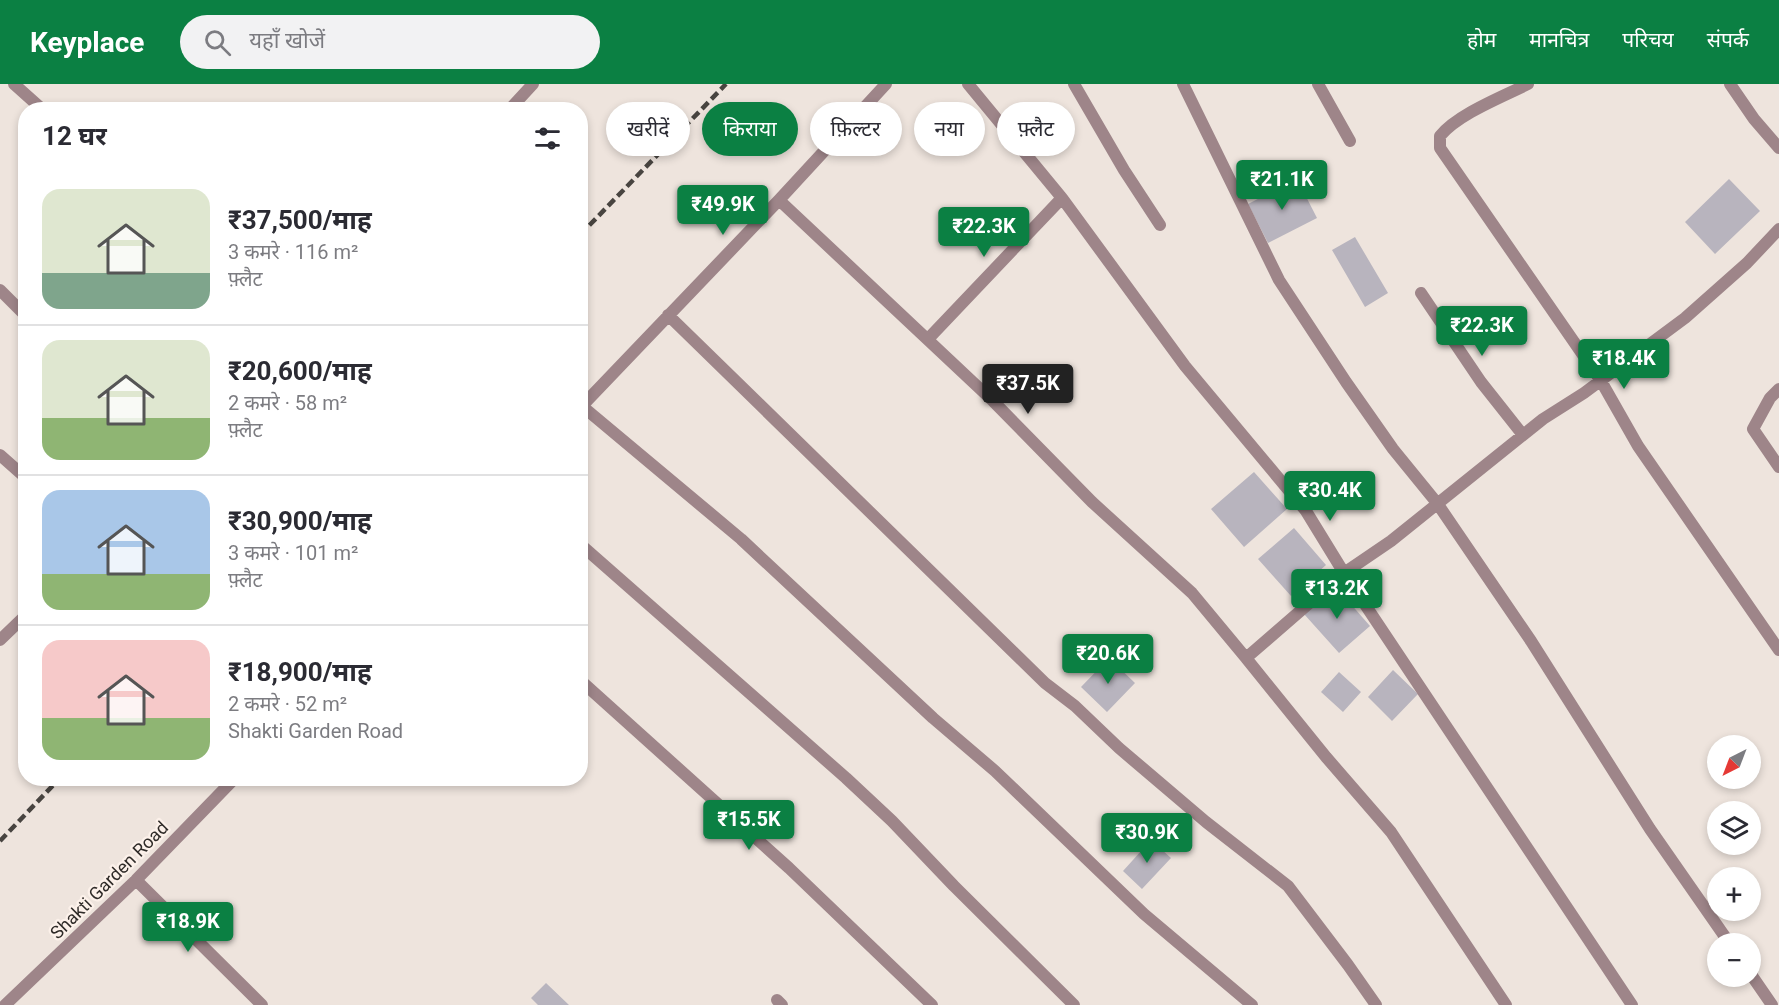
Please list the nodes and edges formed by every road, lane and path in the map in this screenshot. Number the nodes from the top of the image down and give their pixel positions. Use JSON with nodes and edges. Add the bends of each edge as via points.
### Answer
{"nodes":[{"id":1,"x":14,"y":84,"type":"edge"},
{"id":2,"x":533,"y":84,"type":"edge"},
{"id":3,"x":886,"y":84,"type":"edge"},
{"id":4,"x":968,"y":84,"type":"edge"},
{"id":5,"x":1074,"y":84,"type":"edge"},
{"id":6,"x":1183,"y":84,"type":"edge"},
{"id":7,"x":1318,"y":84,"type":"edge"},
{"id":8,"x":1528,"y":84,"type":"edge"},
{"id":9,"x":1730,"y":84,"type":"edge"},
{"id":10,"x":34,"y":102,"type":"edge"},
{"id":11,"x":516,"y":102,"type":"edge"},
{"id":12,"x":1350,"y":141,"type":"dead end"},
{"id":13,"x":1779,"y":148,"type":"edge"},
{"id":14,"x":1062,"y":198,"type":"junction"},
{"id":15,"x":779,"y":200,"type":"junction"},
{"id":16,"x":1160,"y":225,"type":"dead end"},
{"id":17,"x":1779,"y":229,"type":"edge"},
{"id":18,"x":0,"y":290,"type":"edge"},
{"id":19,"x":1421,"y":293,"type":"dead end"},
{"id":20,"x":18,"y":308,"type":"edge"},
{"id":21,"x":668,"y":315,"type":"junction"},
{"id":22,"x":928,"y":339,"type":"junction"},
{"id":23,"x":1601,"y":381,"type":"junction"},
{"id":24,"x":1779,"y":389,"type":"edge"},
{"id":25,"x":588,"y":400,"type":"edge"},
{"id":26,"x":588,"y":413,"type":"edge"},
{"id":27,"x":1523,"y":435,"type":"junction"},
{"id":28,"x":0,"y":455,"type":"edge"},
{"id":29,"x":1779,"y":467,"type":"edge"},
{"id":30,"x":18,"y":471,"type":"edge"},
{"id":31,"x":1437,"y":503,"type":"junction"},
{"id":32,"x":588,"y":551,"type":"edge"},
{"id":33,"x":1344,"y":573,"type":"junction"},
{"id":34,"x":18,"y":623,"type":"edge"},
{"id":35,"x":0,"y":640,"type":"edge"},
{"id":36,"x":1779,"y":650,"type":"edge"},
{"id":37,"x":1246,"y":658,"type":"junction"},
{"id":38,"x":588,"y":687,"type":"edge"},
{"id":39,"x":227,"y":786,"type":"edge"},
{"id":40,"x":136,"y":880,"type":"junction"},
{"id":41,"x":1722,"y":933,"type":"edge"},
{"id":42,"x":1760,"y":987,"type":"edge"},
{"id":43,"x":5,"y":1005,"type":"edge"},
{"id":44,"x":262,"y":1005,"type":"edge"},
{"id":45,"x":932,"y":1005,"type":"edge"},
{"id":46,"x":1074,"y":1005,"type":"edge"},
{"id":47,"x":1252,"y":1005,"type":"edge"},
{"id":48,"x":1376,"y":1005,"type":"edge"},
{"id":49,"x":1506,"y":1005,"type":"edge"},
{"id":50,"x":1632,"y":1005,"type":"edge"},
{"id":51,"x":1772,"y":1005,"type":"edge"}],
"edges":[{"from":1,"to":10,"type":"street"},
{"from":2,"to":11,"type":"street"},
{"from":3,"to":15,"type":"street"},
{"from":4,"to":14,"type":"street"},
{"from":5,"to":16,"type":"street"},
{"from":6,"to":31,"type":"street","via":[[1279,280],[1393,449]]},
{"from":7,"to":12,"type":"street"},
{"from":8,"to":23,"type":"street","via":[[1447,127],[1440,136],[1440,148]]},
{"from":9,"to":13,"type":"street"},
{"from":14,"to":22,"type":"street"},
{"from":14,"to":33,"type":"street","via":[[1185,366],[1306,511]]},
{"from":15,"to":21,"type":"street"},
{"from":15,"to":22,"type":"street"},
{"from":17,"to":23,"type":"street","via":[[1685,318]]},
{"from":18,"to":20,"type":"street"},
{"from":19,"to":27,"type":"street","via":[[1481,382]]},
{"from":21,"to":25,"type":"street"},
{"from":21,"to":48,"type":"street","via":[[1045,682],[1206,822],[1288,886]]},
{"from":22,"to":37,"type":"street","via":[[1092,502],[1192,593]]},
{"from":23,"to":27,"type":"street"},
{"from":23,"to":36,"type":"street","via":[[1638,446]]},
{"from":24,"to":29,"type":"street","via":[[1753,429]]},
{"from":26,"to":47,"type":"street","via":[[741,539],[995,771],[1144,914]]},
{"from":27,"to":31,"type":"street"},
{"from":28,"to":30,"type":"street"},
{"from":31,"to":33,"type":"street"},
{"from":31,"to":41,"type":"street"},
{"from":32,"to":46,"type":"street","via":[[846,778]]},
{"from":33,"to":37,"type":"street"},
{"from":33,"to":50,"type":"street"},
{"from":34,"to":35,"type":"street"},
{"from":37,"to":49,"type":"street","via":[[1391,832]]},
{"from":38,"to":45,"type":"street","via":[[789,868]]},
{"from":39,"to":40,"type":"street","name":"Shakti Garden Road"},
{"from":40,"to":43,"type":"street","name":"Shakti Garden Road"},
{"from":40,"to":44,"type":"street"},
{"from":42,"to":51,"type":"street"}]}
